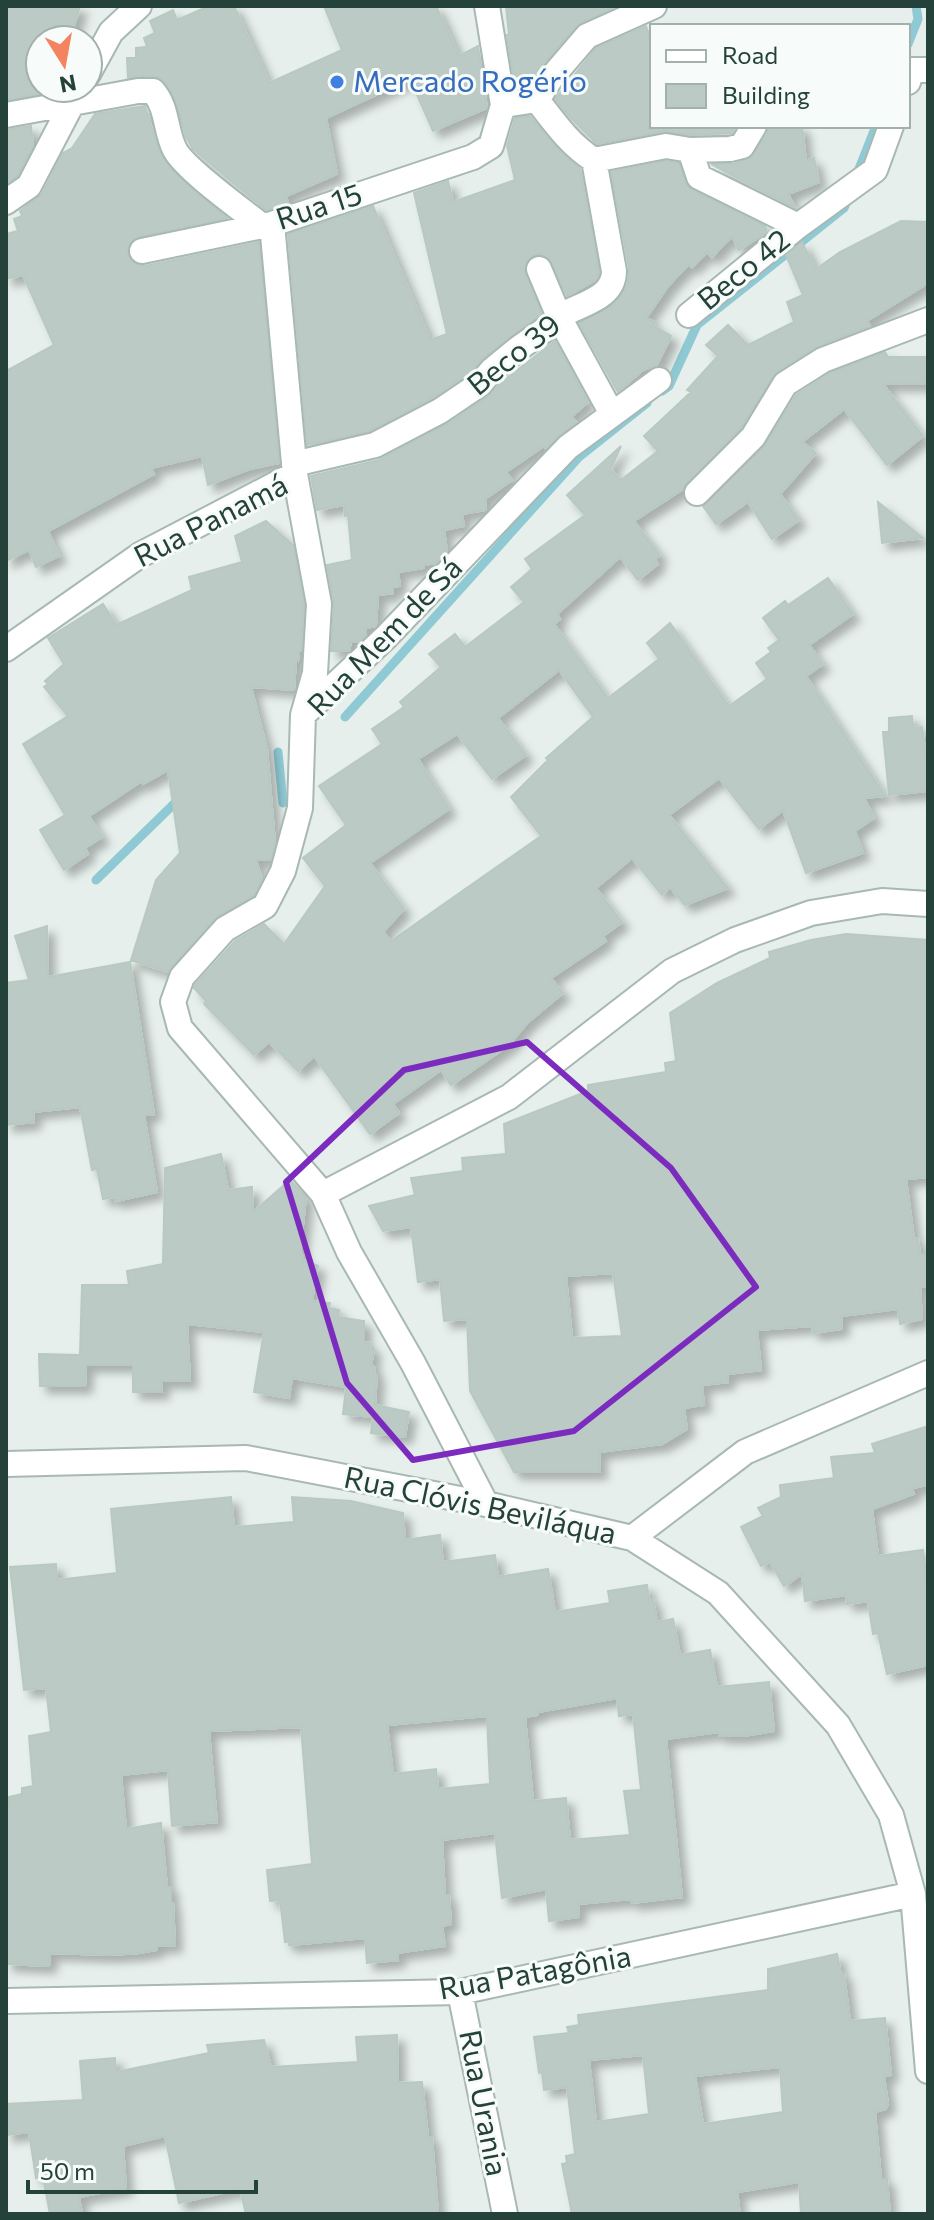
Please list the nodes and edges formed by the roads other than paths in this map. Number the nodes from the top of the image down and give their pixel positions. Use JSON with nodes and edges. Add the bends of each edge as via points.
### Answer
{"nodes":[{"id":1,"x":139,"y":6,"type":"edge"},
{"id":2,"x":487,"y":6,"type":"edge"},
{"id":3,"x":653,"y":14,"type":"edge"},
{"id":4,"x":104,"y":45,"type":"edge"},
{"id":5,"x":104,"y":93,"type":"edge"},
{"id":6,"x":537,"y":100,"type":"junction"},
{"id":7,"x":44,"y":104,"type":"edge"},
{"id":8,"x":71,"y":104,"type":"edge"},
{"id":9,"x":503,"y":105,"type":"junction"},
{"id":10,"x":6,"y":115,"type":"edge"},
{"id":11,"x":753,"y":128,"type":"edge"},
{"id":12,"x":890,"y":128,"type":"edge"},
{"id":13,"x":690,"y":150,"type":"junction"},
{"id":14,"x":594,"y":160,"type":"junction"},
{"id":15,"x":6,"y":202,"type":"edge"},
{"id":16,"x":266,"y":225,"type":"junction"},
{"id":17,"x":798,"y":226,"type":"junction"},
{"id":18,"x":142,"y":251,"type":"dead end"},
{"id":19,"x":539,"y":269,"type":"dead end"},
{"id":20,"x":689,"y":315,"type":"dead end"},
{"id":21,"x":560,"y":319,"type":"junction"},
{"id":22,"x":928,"y":320,"type":"edge"},
{"id":23,"x":659,"y":380,"type":"dead end"},
{"id":24,"x":612,"y":414,"type":"junction"},
{"id":25,"x":295,"y":469,"type":"junction"},
{"id":26,"x":697,"y":493,"type":"dead end"},
{"id":27,"x":6,"y":649,"type":"edge"},
{"id":28,"x":303,"y":715,"type":"junction"},
{"id":29,"x":928,"y":904,"type":"edge"},
{"id":30,"x":323,"y":1194,"type":"junction"},
{"id":31,"x":928,"y":1373,"type":"edge"},
{"id":32,"x":6,"y":1464,"type":"edge"},
{"id":33,"x":486,"y":1504,"type":"junction"},
{"id":34,"x":632,"y":1538,"type":"junction"},
{"id":35,"x":913,"y":1894,"type":"junction"},
{"id":36,"x":460,"y":1992,"type":"junction"},
{"id":37,"x":6,"y":2001,"type":"edge"},
{"id":38,"x":928,"y":2071,"type":"edge"},
{"id":39,"x":505,"y":2214,"type":"edge"}],
"edges":[{"from":1,"to":4,"type":"street"},
{"from":2,"to":9,"type":"street"},
{"from":3,"to":6,"type":"street","via":[[587,36]]},
{"from":5,"to":16,"type":"street","via":[[153,91],[161,100],[175,149]]},
{"from":6,"to":9,"type":"street"},
{"from":6,"to":14,"type":"street","via":[[565,136]]},
{"from":7,"to":10,"type":"street"},
{"from":8,"to":15,"type":"street","via":[[29,186]]},
{"from":9,"to":16,"type":"street","name":"Rua 15","via":[[491,146],[473,157]]},
{"from":11,"to":13,"type":"street","via":[[742,146]]},
{"from":12,"to":17,"type":"street","name":"Beco 42","via":[[875,170]]},
{"from":13,"to":14,"type":"street","via":[[666,146]]},
{"from":13,"to":17,"type":"street","via":[[699,177]]},
{"from":14,"to":21,"type":"street","name":"Beco 39","via":[[614,283]]},
{"from":16,"to":18,"type":"street","name":"Rua 15"},
{"from":16,"to":25,"type":"street"},
{"from":17,"to":20,"type":"street","name":"Beco 42"},
{"from":19,"to":21,"type":"street"},
{"from":21,"to":24,"type":"street"},
{"from":21,"to":25,"type":"street","name":"Beco 39","via":[[440,411],[375,445]]},
{"from":22,"to":26,"type":"street","via":[[823,360],[785,384],[753,437]]},
{"from":23,"to":24,"type":"street","name":"Rua Mem de Sá"},
{"from":24,"to":28,"type":"street","name":"Rua Mem de Sá","via":[[568,447],[386,637]]},
{"from":25,"to":27,"type":"street","name":"Rua Panamá","via":[[140,555]]},
{"from":25,"to":28,"type":"street","name":"Rua Panamá","via":[[319,604],[315,673]]},
{"from":28,"to":30,"type":"street","name":"Rua Mem de Sá","via":[[300,808],[283,871],[265,906],[225,929],[182,977],[173,1002],[180,1028]]},
{"from":29,"to":30,"type":"street","via":[[882,901],[811,913],[735,940],[672,971],[509,1097]]},
{"from":30,"to":33,"type":"street"},
{"from":31,"to":34,"type":"street","via":[[745,1452]]},
{"from":32,"to":33,"type":"street","name":"Rua Clóvis Beviláqua","via":[[246,1458]]},
{"from":33,"to":34,"type":"street","name":"Rua Clóvis Beviláqua"},
{"from":34,"to":35,"type":"street","name":"Rua Clóvis Beviláqua","via":[[718,1593],[838,1725],[891,1815]]},
{"from":35,"to":36,"type":"street","name":"Rua Patagônia"},
{"from":35,"to":38,"type":"street","name":"Rua Clóvis Beviláqua"},
{"from":36,"to":37,"type":"street","name":"Rua Patagônia"},
{"from":36,"to":39,"type":"street","name":"Rua Urania"}]}
